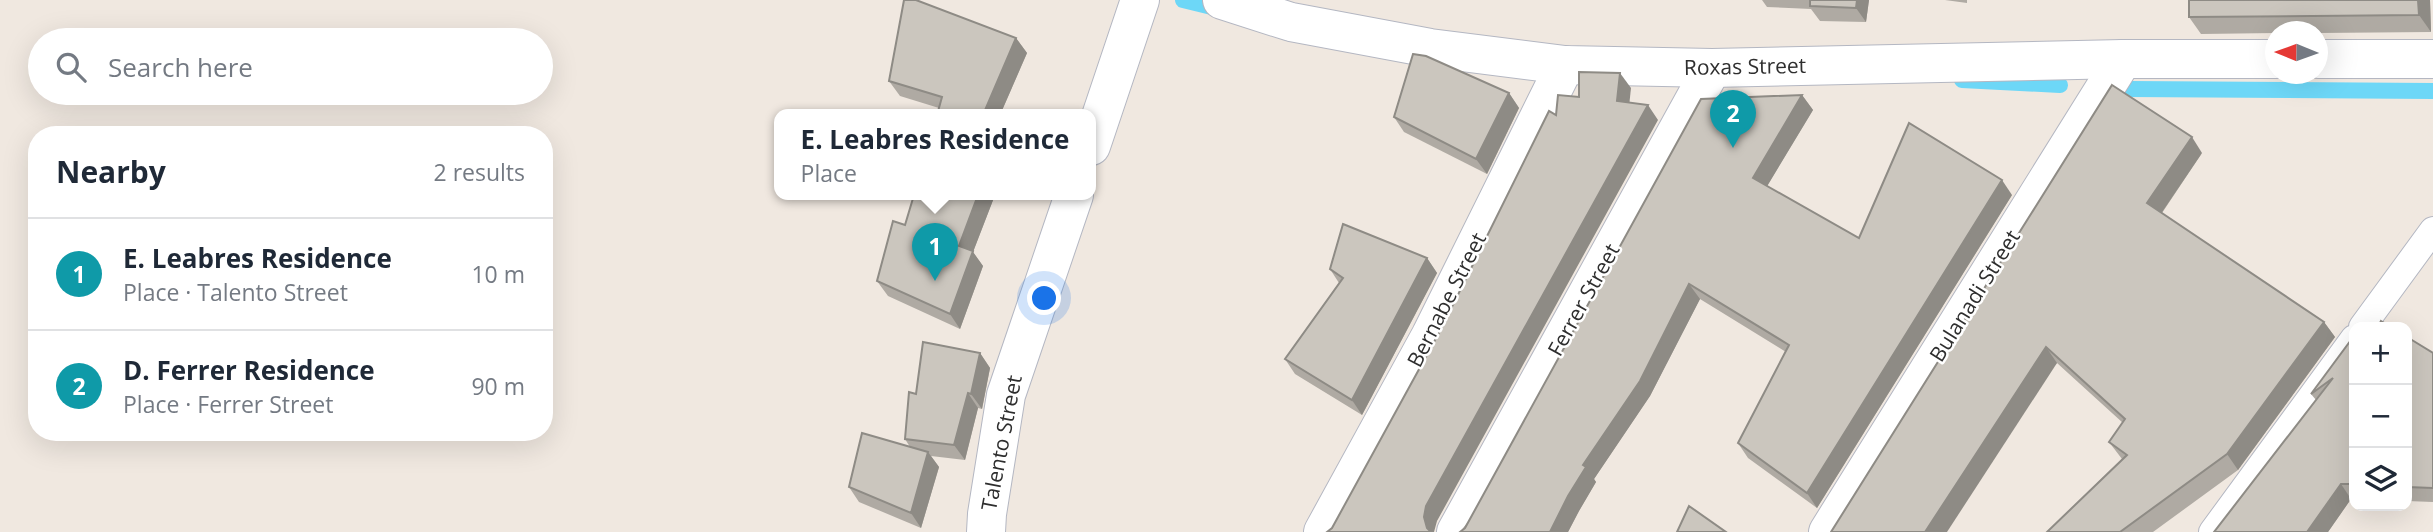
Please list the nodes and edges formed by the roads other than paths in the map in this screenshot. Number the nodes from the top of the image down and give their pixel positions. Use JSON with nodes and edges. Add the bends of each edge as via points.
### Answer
{"nodes":[{"id":1,"x":1140,"y":0,"type":"edge"},
{"id":2,"x":1222,"y":0,"type":"edge"},
{"id":3,"x":2123,"y":59,"type":"junction"},
{"id":4,"x":2265,"y":59,"type":"edge"},
{"id":5,"x":2328,"y":59,"type":"edge"},
{"id":6,"x":2433,"y":59,"type":"edge"},
{"id":7,"x":1565,"y":65,"type":"junction"},
{"id":8,"x":1712,"y":68,"type":"junction"},
{"id":9,"x":1096,"y":131,"type":"edge"},
{"id":10,"x":1072,"y":200,"type":"edge"},
{"id":11,"x":2433,"y":230,"type":"edge"},
{"id":12,"x":2366,"y":322,"type":"edge"},
{"id":13,"x":2349,"y":345,"type":"edge"},
{"id":14,"x":986,"y":532,"type":"edge"},
{"id":15,"x":1323,"y":532,"type":"edge"},
{"id":16,"x":1456,"y":532,"type":"edge"},
{"id":17,"x":1828,"y":532,"type":"edge"},
{"id":18,"x":2212,"y":532,"type":"edge"}],
"edges":[{"from":1,"to":9,"type":"street"},
{"from":2,"to":7,"type":"street","name":"Roxas Street","via":[[1291,22],[1430,48]]},
{"from":3,"to":4,"type":"street","name":"Roxas Street"},
{"from":3,"to":8,"type":"street","name":"Roxas Street"},
{"from":3,"to":17,"type":"street","name":"Bulanadi Street"},
{"from":5,"to":6,"type":"street"},
{"from":7,"to":8,"type":"street","name":"Roxas Street"},
{"from":7,"to":15,"type":"street","name":"Bernabe Street","via":[[1431,335]]},
{"from":8,"to":16,"type":"street","name":"Ferrer Street"},
{"from":10,"to":14,"type":"street","name":"Talento Street","via":[[1006,395]]},
{"from":11,"to":12,"type":"lane"},
{"from":13,"to":18,"type":"lane"}]}
